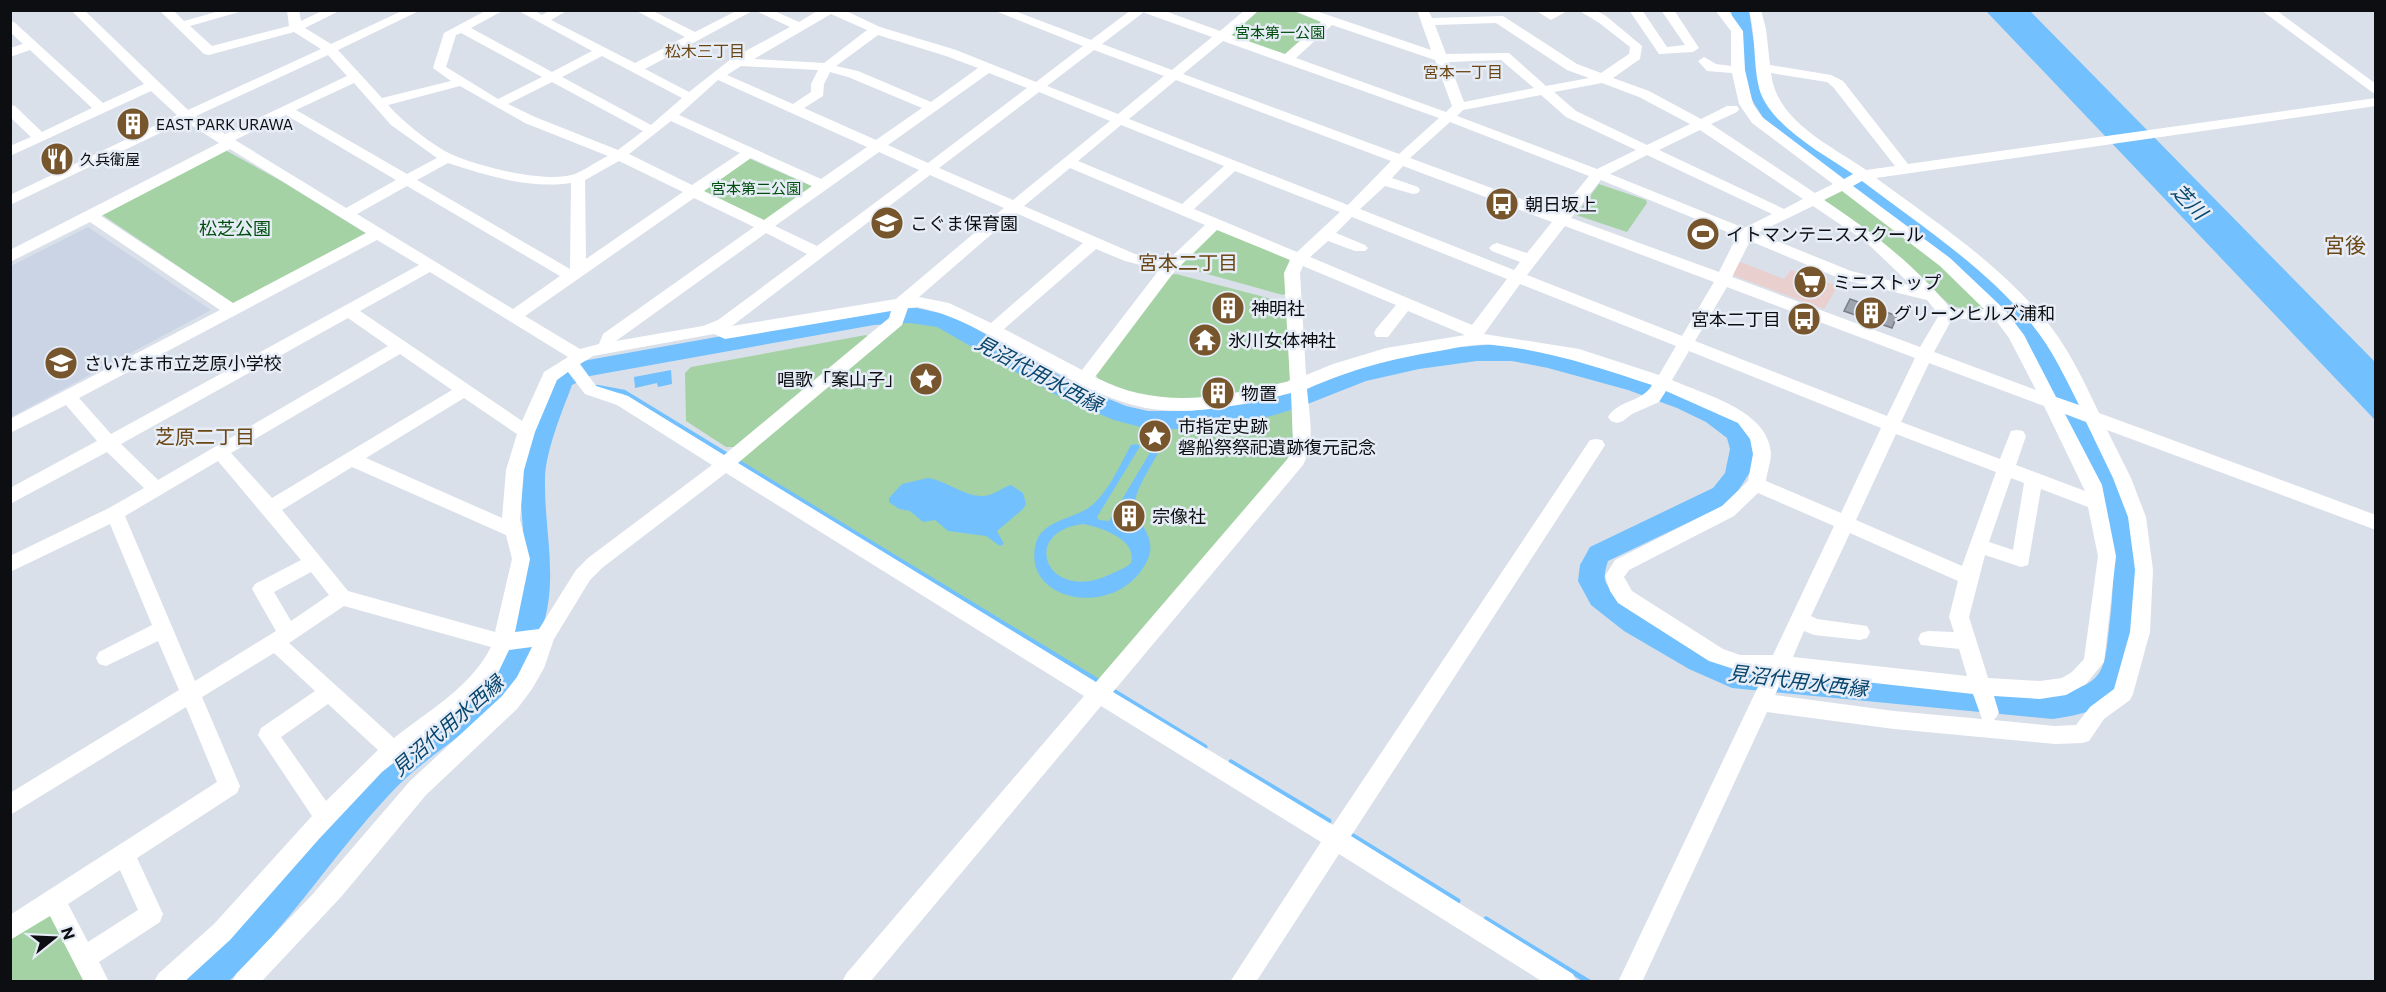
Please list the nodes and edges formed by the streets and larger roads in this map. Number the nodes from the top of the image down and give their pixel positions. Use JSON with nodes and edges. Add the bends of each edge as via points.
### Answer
{"nodes":[{"id":1,"x":77,"y":10,"type":"edge"},
{"id":2,"x":165,"y":10,"type":"edge"},
{"id":3,"x":240,"y":10,"type":"edge"},
{"id":4,"x":293,"y":10,"type":"edge"},
{"id":5,"x":335,"y":10,"type":"edge"},
{"id":6,"x":415,"y":10,"type":"edge"},
{"id":7,"x":498,"y":10,"type":"edge"},
{"id":8,"x":523,"y":10,"type":"edge"},
{"id":9,"x":562,"y":10,"type":"edge"},
{"id":10,"x":640,"y":10,"type":"edge"},
{"id":11,"x":748,"y":10,"type":"edge"},
{"id":12,"x":760,"y":10,"type":"edge"},
{"id":13,"x":831,"y":10,"type":"edge"},
{"id":14,"x":999,"y":10,"type":"edge"},
{"id":15,"x":1139,"y":10,"type":"edge"},
{"id":16,"x":1149,"y":10,"type":"edge"},
{"id":17,"x":1253,"y":10,"type":"edge"},
{"id":18,"x":1299,"y":10,"type":"edge"},
{"id":19,"x":1541,"y":10,"type":"edge"},
{"id":20,"x":1563,"y":10,"type":"edge"},
{"id":21,"x":1584,"y":10,"type":"edge"},
{"id":22,"x":1635,"y":10,"type":"edge"},
{"id":23,"x":1667,"y":10,"type":"edge"},
{"id":24,"x":1721,"y":10,"type":"edge"},
{"id":25,"x":1755,"y":10,"type":"edge"},
{"id":26,"x":2267,"y":10,"type":"edge"},
{"id":27,"x":1453,"y":15,"type":"edge"},
{"id":28,"x":1426,"y":16,"type":"edge"},
{"id":29,"x":541,"y":20,"type":"junction"},
{"id":30,"x":1329,"y":21,"type":"junction"},
{"id":31,"x":10,"y":25,"type":"edge"},
{"id":32,"x":181,"y":25,"type":"junction"},
{"id":33,"x":800,"y":27,"type":"junction"},
{"id":34,"x":296,"y":28,"type":"junction"},
{"id":35,"x":462,"y":28,"type":"junction"},
{"id":36,"x":876,"y":30,"type":"junction"},
{"id":37,"x":1222,"y":36,"type":"junction"},
{"id":38,"x":696,"y":38,"type":"junction"},
{"id":39,"x":32,"y":45,"type":"junction"},
{"id":40,"x":1092,"y":45,"type":"junction"},
{"id":41,"x":331,"y":50,"type":"junction"},
{"id":42,"x":10,"y":52,"type":"edge"},
{"id":43,"x":601,"y":52,"type":"junction"},
{"id":44,"x":1442,"y":58,"type":"junction"},
{"id":45,"x":1286,"y":60,"type":"junction"},
{"id":46,"x":736,"y":62,"type":"junction"},
{"id":47,"x":1704,"y":62,"type":"dead end"},
{"id":48,"x":825,"y":67,"type":"junction"},
{"id":49,"x":988,"y":67,"type":"junction"},
{"id":50,"x":1763,"y":68,"type":"junction"},
{"id":51,"x":634,"y":69,"type":"junction"},
{"id":52,"x":1738,"y":70,"type":"junction"},
{"id":53,"x":717,"y":75,"type":"junction"},
{"id":54,"x":1175,"y":76,"type":"junction"},
{"id":55,"x":356,"y":77,"type":"junction"},
{"id":56,"x":552,"y":77,"type":"junction"},
{"id":57,"x":1602,"y":79,"type":"junction"},
{"id":58,"x":462,"y":82,"type":"junction"},
{"id":59,"x":152,"y":85,"type":"junction"},
{"id":60,"x":1038,"y":87,"type":"junction"},
{"id":61,"x":1544,"y":90,"type":"junction"},
{"id":62,"x":2376,"y":91,"type":"edge"},
{"id":63,"x":691,"y":98,"type":"junction"},
{"id":64,"x":2376,"y":102,"type":"edge"},
{"id":65,"x":379,"y":103,"type":"junction"},
{"id":66,"x":498,"y":104,"type":"junction"},
{"id":67,"x":930,"y":106,"type":"junction"},
{"id":68,"x":1739,"y":107,"type":"junction"},
{"id":69,"x":10,"y":109,"type":"edge"},
{"id":70,"x":101,"y":109,"type":"junction"},
{"id":71,"x":794,"y":109,"type":"junction"},
{"id":72,"x":286,"y":110,"type":"junction"},
{"id":73,"x":1454,"y":112,"type":"junction"},
{"id":74,"x":186,"y":116,"type":"junction"},
{"id":75,"x":670,"y":116,"type":"junction"},
{"id":76,"x":1121,"y":119,"type":"junction"},
{"id":77,"x":1701,"y":124,"type":"junction"},
{"id":78,"x":652,"y":131,"type":"junction"},
{"id":79,"x":40,"y":138,"type":"junction"},
{"id":80,"x":226,"y":141,"type":"junction"},
{"id":81,"x":876,"y":146,"type":"junction"},
{"id":82,"x":1648,"y":150,"type":"junction"},
{"id":83,"x":10,"y":152,"type":"edge"},
{"id":84,"x":750,"y":152,"type":"junction"},
{"id":85,"x":619,"y":155,"type":"junction"},
{"id":86,"x":447,"y":158,"type":"junction"},
{"id":87,"x":1399,"y":161,"type":"junction"},
{"id":88,"x":1069,"y":162,"type":"junction"},
{"id":89,"x":1234,"y":164,"type":"junction"},
{"id":90,"x":929,"y":169,"type":"junction"},
{"id":91,"x":1904,"y":169,"type":"junction"},
{"id":92,"x":1598,"y":174,"type":"junction"},
{"id":93,"x":578,"y":178,"type":"junction"},
{"id":94,"x":1383,"y":180,"type":"junction"},
{"id":95,"x":1853,"y":180,"type":"junction"},
{"id":96,"x":405,"y":181,"type":"junction"},
{"id":97,"x":822,"y":185,"type":"junction"},
{"id":98,"x":1413,"y":190,"type":"dead end"},
{"id":99,"x":694,"y":193,"type":"junction"},
{"id":100,"x":1813,"y":199,"type":"junction"},
{"id":101,"x":10,"y":201,"type":"edge"},
{"id":102,"x":1015,"y":207,"type":"junction"},
{"id":103,"x":1185,"y":210,"type":"junction"},
{"id":104,"x":1350,"y":210,"type":"junction"},
{"id":105,"x":346,"y":214,"type":"junction"},
{"id":106,"x":1783,"y":214,"type":"junction"},
{"id":107,"x":91,"y":216,"type":"junction"},
{"id":108,"x":1562,"y":221,"type":"junction"},
{"id":109,"x":1215,"y":223,"type":"junction"},
{"id":110,"x":764,"y":227,"type":"junction"},
{"id":111,"x":378,"y":233,"type":"junction"},
{"id":112,"x":1746,"y":233,"type":"junction"},
{"id":113,"x":1325,"y":234,"type":"junction"},
{"id":114,"x":1094,"y":242,"type":"junction"},
{"id":115,"x":1360,"y":248,"type":"dead end"},
{"id":116,"x":1497,"y":248,"type":"dead end"},
{"id":117,"x":818,"y":253,"type":"junction"},
{"id":118,"x":10,"y":257,"type":"edge"},
{"id":119,"x":1299,"y":258,"type":"junction"},
{"id":120,"x":1530,"y":260,"type":"junction"},
{"id":121,"x":430,"y":266,"type":"junction"},
{"id":122,"x":1168,"y":268,"type":"junction"},
{"id":123,"x":575,"y":274,"type":"junction"},
{"id":124,"x":1518,"y":277,"type":"junction"},
{"id":125,"x":1723,"y":281,"type":"junction"},
{"id":126,"x":1933,"y":297,"type":"junction"},
{"id":127,"x":1406,"y":303,"type":"junction"},
{"id":128,"x":232,"y":310,"type":"junction"},
{"id":129,"x":348,"y":311,"type":"junction"},
{"id":130,"x":899,"y":312,"type":"junction"},
{"id":131,"x":1947,"y":314,"type":"junction"},
{"id":132,"x":1999,"y":314,"type":"junction"},
{"id":133,"x":513,"y":316,"type":"junction"},
{"id":134,"x":717,"y":328,"type":"junction"},
{"id":135,"x":993,"y":330,"type":"junction"},
{"id":136,"x":1382,"y":333,"type":"dead end"},
{"id":137,"x":1473,"y":336,"type":"junction"},
{"id":138,"x":1686,"y":343,"type":"junction"},
{"id":139,"x":401,"y":346,"type":"junction"},
{"id":140,"x":605,"y":348,"type":"junction"},
{"id":141,"x":1924,"y":356,"type":"junction"},
{"id":142,"x":577,"y":367,"type":"junction"},
{"id":143,"x":1084,"y":378,"type":"junction"},
{"id":144,"x":1659,"y":388,"type":"junction"},
{"id":145,"x":464,"y":390,"type":"junction"},
{"id":146,"x":1300,"y":393,"type":"junction"},
{"id":147,"x":68,"y":397,"type":"junction"},
{"id":148,"x":2057,"y":405,"type":"junction"},
{"id":149,"x":2088,"y":416,"type":"junction"},
{"id":150,"x":1617,"y":417,"type":"dead end"},
{"id":151,"x":1891,"y":425,"type":"junction"},
{"id":152,"x":10,"y":427,"type":"edge"},
{"id":153,"x":526,"y":432,"type":"junction"},
{"id":154,"x":2017,"y":436,"type":"dead end"},
{"id":155,"x":110,"y":443,"type":"junction"},
{"id":156,"x":1596,"y":445,"type":"dead end"},
{"id":157,"x":219,"y":451,"type":"junction"},
{"id":158,"x":351,"y":459,"type":"junction"},
{"id":159,"x":725,"y":464,"type":"junction"},
{"id":160,"x":2007,"y":469,"type":"junction"},
{"id":161,"x":2034,"y":479,"type":"junction"},
{"id":162,"x":1756,"y":484,"type":"junction"},
{"id":163,"x":155,"y":488,"type":"junction"},
{"id":164,"x":10,"y":497,"type":"edge"},
{"id":165,"x":2097,"y":503,"type":"junction"},
{"id":166,"x":270,"y":508,"type":"junction"},
{"id":167,"x":115,"y":513,"type":"junction"},
{"id":168,"x":1845,"y":523,"type":"junction"},
{"id":169,"x":2376,"y":523,"type":"edge"},
{"id":170,"x":514,"y":531,"type":"junction"},
{"id":171,"x":1979,"y":546,"type":"junction"},
{"id":172,"x":314,"y":562,"type":"junction"},
{"id":173,"x":10,"y":565,"type":"edge"},
{"id":174,"x":1968,"y":577,"type":"junction"},
{"id":175,"x":342,"y":597,"type":"junction"},
{"id":176,"x":1800,"y":620,"type":"junction"},
{"id":177,"x":163,"y":629,"type":"junction"},
{"id":178,"x":1860,"y":632,"type":"dead end"},
{"id":179,"x":282,"y":638,"type":"junction"},
{"id":180,"x":540,"y":638,"type":"junction"},
{"id":181,"x":1928,"y":639,"type":"dead end"},
{"id":182,"x":1966,"y":641,"type":"junction"},
{"id":183,"x":503,"y":642,"type":"junction"},
{"id":184,"x":106,"y":658,"type":"dead end"},
{"id":185,"x":1779,"y":667,"type":"junction"},
{"id":186,"x":330,"y":692,"type":"junction"},
{"id":187,"x":1099,"y":693,"type":"junction"},
{"id":188,"x":190,"y":695,"type":"junction"},
{"id":189,"x":1762,"y":697,"type":"junction"},
{"id":190,"x":1985,"y":700,"type":"junction"},
{"id":191,"x":392,"y":750,"type":"junction"},
{"id":192,"x":10,"y":805,"type":"edge"},
{"id":193,"x":324,"y":818,"type":"junction"},
{"id":194,"x":1336,"y":838,"type":"junction"},
{"id":195,"x":124,"y":854,"type":"junction"},
{"id":196,"x":54,"y":900,"type":"junction"},
{"id":197,"x":10,"y":929,"type":"edge"},
{"id":198,"x":84,"y":958,"type":"junction"},
{"id":199,"x":97,"y":981,"type":"edge"},
{"id":200,"x":166,"y":981,"type":"edge"},
{"id":201,"x":244,"y":981,"type":"edge"},
{"id":202,"x":854,"y":981,"type":"edge"},
{"id":203,"x":1242,"y":981,"type":"edge"},
{"id":204,"x":1565,"y":981,"type":"edge"},
{"id":205,"x":1630,"y":981,"type":"edge"}],
"edges":[{"from":1,"to":59,"type":"street"},
{"from":2,"to":32,"type":"street"},
{"from":3,"to":32,"type":"street"},
{"from":4,"to":34,"type":"street"},
{"from":5,"to":34,"type":"street"},
{"from":6,"to":41,"type":"street"},
{"from":7,"to":35,"type":"street"},
{"from":8,"to":29,"type":"street"},
{"from":9,"to":29,"type":"street"},
{"from":10,"to":38,"type":"street"},
{"from":11,"to":38,"type":"street"},
{"from":12,"to":33,"type":"street"},
{"from":13,"to":33,"type":"street"},
{"from":13,"to":36,"type":"street"},
{"from":14,"to":40,"type":"street"},
{"from":15,"to":40,"type":"street"},
{"from":16,"to":37,"type":"street"},
{"from":17,"to":37,"type":"street"},
{"from":18,"to":30,"type":"street"},
{"from":19,"to":20,"type":"street","via":[[1551,16]]},
{"from":21,"to":57,"type":"street","via":[[1636,46],[1635,56]]},
{"from":22,"to":23,"type":"street","via":[[1664,51],[1693,48]]},
{"from":24,"to":52,"type":"street","via":[[1737,31]]},
{"from":25,"to":50,"type":"street"},
{"from":26,"to":62,"type":"street"},
{"from":27,"to":28,"type":"street"},
{"from":27,"to":57,"type":"street","via":[[1499,19],[1566,63]]},
{"from":28,"to":44,"type":"street"},
{"from":29,"to":43,"type":"street"},
{"from":30,"to":44,"type":"street"},
{"from":30,"to":45,"type":"street"},
{"from":31,"to":39,"type":"street"},
{"from":32,"to":34,"type":"street","via":[[209,51]]},
{"from":33,"to":46,"type":"street"},
{"from":34,"to":41,"type":"street"},
{"from":35,"to":56,"type":"street"},
{"from":35,"to":58,"type":"street","via":[[450,33],[439,68]]},
{"from":36,"to":48,"type":"street"},
{"from":36,"to":49,"type":"street"},
{"from":37,"to":45,"type":"street"},
{"from":37,"to":54,"type":"street"},
{"from":38,"to":51,"type":"street"},
{"from":39,"to":42,"type":"street"},
{"from":39,"to":70,"type":"street"},
{"from":40,"to":54,"type":"street"},
{"from":40,"to":60,"type":"street"},
{"from":41,"to":55,"type":"street"},
{"from":41,"to":74,"type":"street"},
{"from":43,"to":51,"type":"street"},
{"from":43,"to":56,"type":"street"},
{"from":44,"to":61,"type":"street","via":[[1504,56]]},
{"from":44,"to":73,"type":"street"},
{"from":45,"to":73,"type":"street"},
{"from":46,"to":48,"type":"street"},
{"from":46,"to":53,"type":"street"},
{"from":47,"to":52,"type":"street","via":[[1712,68]]},
{"from":48,"to":67,"type":"street","via":[[853,74]]},
{"from":48,"to":71,"type":"street","via":[[816,88],[818,93]]},
{"from":49,"to":60,"type":"street"},
{"from":49,"to":67,"type":"street"},
{"from":50,"to":91,"type":"street","via":[[1831,79],[1838,84]]},
{"from":50,"to":95,"type":"street","via":[[1773,103]]},
{"from":51,"to":63,"type":"street"},
{"from":52,"to":68,"type":"street"},
{"from":53,"to":63,"type":"street"},
{"from":53,"to":71,"type":"street"},
{"from":54,"to":76,"type":"street"},
{"from":54,"to":87,"type":"street"},
{"from":55,"to":65,"type":"street"},
{"from":55,"to":72,"type":"street"},
{"from":56,"to":66,"type":"street"},
{"from":56,"to":78,"type":"street"},
{"from":57,"to":61,"type":"street"},
{"from":57,"to":77,"type":"street","via":[[1644,94]]},
{"from":58,"to":65,"type":"street"},
{"from":58,"to":66,"type":"street"},
{"from":59,"to":70,"type":"street"},
{"from":59,"to":74,"type":"street"},
{"from":60,"to":76,"type":"street"},
{"from":60,"to":90,"type":"street"},
{"from":61,"to":73,"type":"street"},
{"from":61,"to":82,"type":"street","via":[[1572,114]]},
{"from":63,"to":75,"type":"street"},
{"from":64,"to":91,"type":"street"},
{"from":65,"to":86,"type":"street","via":[[396,122]]},
{"from":66,"to":85,"type":"street"},
{"from":67,"to":81,"type":"street"},
{"from":68,"to":77,"type":"street"},
{"from":68,"to":95,"type":"street"},
{"from":69,"to":79,"type":"street"},
{"from":70,"to":79,"type":"street"},
{"from":71,"to":81,"type":"street"},
{"from":72,"to":80,"type":"street"},
{"from":72,"to":96,"type":"street"},
{"from":73,"to":87,"type":"street"},
{"from":73,"to":92,"type":"street"},
{"from":74,"to":80,"type":"street"},
{"from":74,"to":101,"type":"street"},
{"from":75,"to":78,"type":"street"},
{"from":75,"to":84,"type":"street"},
{"from":76,"to":88,"type":"street"},
{"from":76,"to":89,"type":"street"},
{"from":77,"to":82,"type":"street"},
{"from":77,"to":100,"type":"street"},
{"from":78,"to":85,"type":"street"},
{"from":79,"to":83,"type":"street"},
{"from":80,"to":105,"type":"street"},
{"from":80,"to":107,"type":"street"},
{"from":81,"to":90,"type":"street"},
{"from":81,"to":97,"type":"street"},
{"from":82,"to":92,"type":"street"},
{"from":82,"to":106,"type":"street"},
{"from":84,"to":97,"type":"street"},
{"from":84,"to":99,"type":"street"},
{"from":85,"to":93,"type":"street"},
{"from":85,"to":99,"type":"street"},
{"from":86,"to":93,"type":"street","via":[[515,177]]},
{"from":86,"to":96,"type":"street"},
{"from":87,"to":94,"type":"street"},
{"from":87,"to":108,"type":"street"},
{"from":88,"to":102,"type":"street"},
{"from":88,"to":103,"type":"street"},
{"from":89,"to":103,"type":"street"},
{"from":89,"to":104,"type":"street"},
{"from":90,"to":102,"type":"street"},
{"from":90,"to":117,"type":"street"},
{"from":91,"to":95,"type":"street"},
{"from":92,"to":108,"type":"street"},
{"from":92,"to":112,"type":"street"},
{"from":93,"to":123,"type":"street"},
{"from":94,"to":98,"type":"street"},
{"from":94,"to":104,"type":"street"},
{"from":95,"to":100,"type":"street"},
{"from":95,"to":132,"type":"street"},
{"from":95,"to":149,"type":"street","via":[[1957,245],[2011,292],[2037,320],[2069,368]]},
{"from":96,"to":105,"type":"street"},
{"from":96,"to":123,"type":"street"},
{"from":97,"to":110,"type":"street"},
{"from":99,"to":110,"type":"street"},
{"from":99,"to":123,"type":"street"},
{"from":100,"to":106,"type":"street"},
{"from":100,"to":126,"type":"street","via":[[1870,238]]},
{"from":102,"to":114,"type":"street"},
{"from":102,"to":130,"type":"street"},
{"from":103,"to":109,"type":"street"},
{"from":104,"to":113,"type":"street"},
{"from":104,"to":124,"type":"street"},
{"from":105,"to":111,"type":"street"},
{"from":106,"to":112,"type":"street"},
{"from":107,"to":118,"type":"street"},
{"from":107,"to":128,"type":"street"},
{"from":108,"to":120,"type":"street"},
{"from":108,"to":125,"type":"street"},
{"from":109,"to":119,"type":"street"},
{"from":109,"to":122,"type":"street"},
{"from":110,"to":117,"type":"street"},
{"from":110,"to":140,"type":"street","via":[[609,338]]},
{"from":111,"to":121,"type":"street"},
{"from":111,"to":128,"type":"street"},
{"from":112,"to":125,"type":"street"},
{"from":112,"to":126,"type":"street","via":[[1846,275]]},
{"from":113,"to":115,"type":"street"},
{"from":113,"to":119,"type":"street"},
{"from":114,"to":122,"type":"street","via":[[1130,258]]},
{"from":114,"to":135,"type":"street"},
{"from":116,"to":120,"type":"street"},
{"from":117,"to":134,"type":"street"},
{"from":119,"to":127,"type":"street"},
{"from":119,"to":146,"type":"street","via":[[1292,273]]},
{"from":120,"to":124,"type":"street"},
{"from":121,"to":129,"type":"street"},
{"from":121,"to":133,"type":"street"},
{"from":122,"to":143,"type":"street"},
{"from":123,"to":133,"type":"street"},
{"from":124,"to":137,"type":"street"},
{"from":124,"to":138,"type":"street"},
{"from":125,"to":138,"type":"street"},
{"from":125,"to":141,"type":"street"},
{"from":126,"to":131,"type":"street"},
{"from":127,"to":136,"type":"street"},
{"from":127,"to":137,"type":"street"},
{"from":128,"to":147,"type":"street"},
{"from":129,"to":139,"type":"street"},
{"from":129,"to":155,"type":"street"},
{"from":130,"to":134,"type":"street","via":[[725,333]]},
{"from":130,"to":135,"type":"street","via":[[917,302],[943,307]]},
{"from":130,"to":159,"type":"street"},
{"from":131,"to":132,"type":"street"},
{"from":131,"to":141,"type":"street"},
{"from":132,"to":148,"type":"street","via":[[2016,335]]},
{"from":133,"to":142,"type":"street"},
{"from":134,"to":140,"type":"street"},
{"from":135,"to":143,"type":"street"},
{"from":137,"to":144,"type":"street","via":[[1579,355]]},
{"from":137,"to":146,"type":"street","via":[[1339,368]]},
{"from":138,"to":144,"type":"street"},
{"from":138,"to":151,"type":"street"},
{"from":139,"to":145,"type":"street"},
{"from":139,"to":157,"type":"street"},
{"from":140,"to":142,"type":"street","via":[[589,351]]},
{"from":141,"to":148,"type":"street"},
{"from":141,"to":151,"type":"street"},
{"from":142,"to":153,"type":"street","via":[[550,376]]},
{"from":142,"to":159,"type":"street","via":[[586,388],[622,400]]},
{"from":143,"to":146,"type":"street","via":[[1135,400],[1161,404]]},
{"from":144,"to":150,"type":"street"},
{"from":144,"to":162,"type":"street","via":[[1744,419],[1758,437],[1762,454]]},
{"from":145,"to":153,"type":"street"},
{"from":145,"to":158,"type":"street"},
{"from":146,"to":187,"type":"street","via":[[1301,452],[1290,469]]},
{"from":147,"to":152,"type":"street"},
{"from":147,"to":155,"type":"street"},
{"from":148,"to":149,"type":"street"},
{"from":148,"to":165,"type":"street","via":[[2093,485]]},
{"from":149,"to":169,"type":"street"},
{"from":149,"to":189,"type":"street","via":[[2122,478],[2137,517],[2144,570],[2140,632],[2123,694],[2097,713],[2082,734],[2055,735],[1894,720]]},
{"from":151,"to":160,"type":"street"},
{"from":151,"to":168,"type":"street"},
{"from":153,"to":170,"type":"street","via":[[515,470],[511,520]]},
{"from":154,"to":160,"type":"street"},
{"from":155,"to":163,"type":"street"},
{"from":155,"to":164,"type":"street"},
{"from":156,"to":194,"type":"street"},
{"from":157,"to":163,"type":"street"},
{"from":157,"to":166,"type":"street"},
{"from":158,"to":166,"type":"street"},
{"from":158,"to":170,"type":"street"},
{"from":159,"to":180,"type":"street","via":[[594,563]]},
{"from":159,"to":187,"type":"street"},
{"from":160,"to":161,"type":"street"},
{"from":160,"to":171,"type":"street"},
{"from":161,"to":165,"type":"street"},
{"from":161,"to":171,"type":"street","via":[[2021,560]]},
{"from":162,"to":168,"type":"street"},
{"from":162,"to":185,"type":"street","via":[[1728,511],[1622,565],[1614,576],[1625,597],[1716,655],[1740,663]]},
{"from":163,"to":167,"type":"street"},
{"from":165,"to":190,"type":"street","via":[[2107,556],[2094,662],[2066,686]]},
{"from":166,"to":172,"type":"street"},
{"from":167,"to":173,"type":"street"},
{"from":167,"to":177,"type":"street"},
{"from":168,"to":174,"type":"street"},
{"from":168,"to":176,"type":"street"},
{"from":170,"to":183,"type":"street","via":[[521,560]]},
{"from":171,"to":174,"type":"street"},
{"from":172,"to":175,"type":"street"},
{"from":172,"to":179,"type":"street","via":[[262,589]]},
{"from":174,"to":182,"type":"street","via":[[1959,617]]},
{"from":175,"to":179,"type":"street"},
{"from":175,"to":183,"type":"street"},
{"from":176,"to":178,"type":"street","via":[[1814,627]]},
{"from":176,"to":185,"type":"street"},
{"from":177,"to":184,"type":"street"},
{"from":177,"to":188,"type":"street"},
{"from":179,"to":186,"type":"street"},
{"from":179,"to":188,"type":"street"},
{"from":180,"to":183,"type":"street"},
{"from":180,"to":201,"type":"street","via":[[541,656],[511,704],[420,787],[321,902]]},
{"from":181,"to":182,"type":"street"},
{"from":182,"to":190,"type":"street"},
{"from":183,"to":191,"type":"street","via":[[477,685]]},
{"from":185,"to":189,"type":"street"},
{"from":185,"to":190,"type":"street"},
{"from":186,"to":191,"type":"street"},
{"from":186,"to":193,"type":"street","via":[[268,735]]},
{"from":187,"to":194,"type":"street"},
{"from":187,"to":202,"type":"street"},
{"from":188,"to":192,"type":"street"},
{"from":188,"to":195,"type":"street","via":[[229,786]]},
{"from":189,"to":205,"type":"street"},
{"from":191,"to":193,"type":"street"},
{"from":193,"to":200,"type":"street","via":[[222,932]]},
{"from":194,"to":203,"type":"street"},
{"from":194,"to":204,"type":"street"},
{"from":195,"to":196,"type":"street"},
{"from":195,"to":198,"type":"street","via":[[152,914]]},
{"from":196,"to":197,"type":"street"},
{"from":196,"to":198,"type":"street"},
{"from":198,"to":199,"type":"street"}]}
